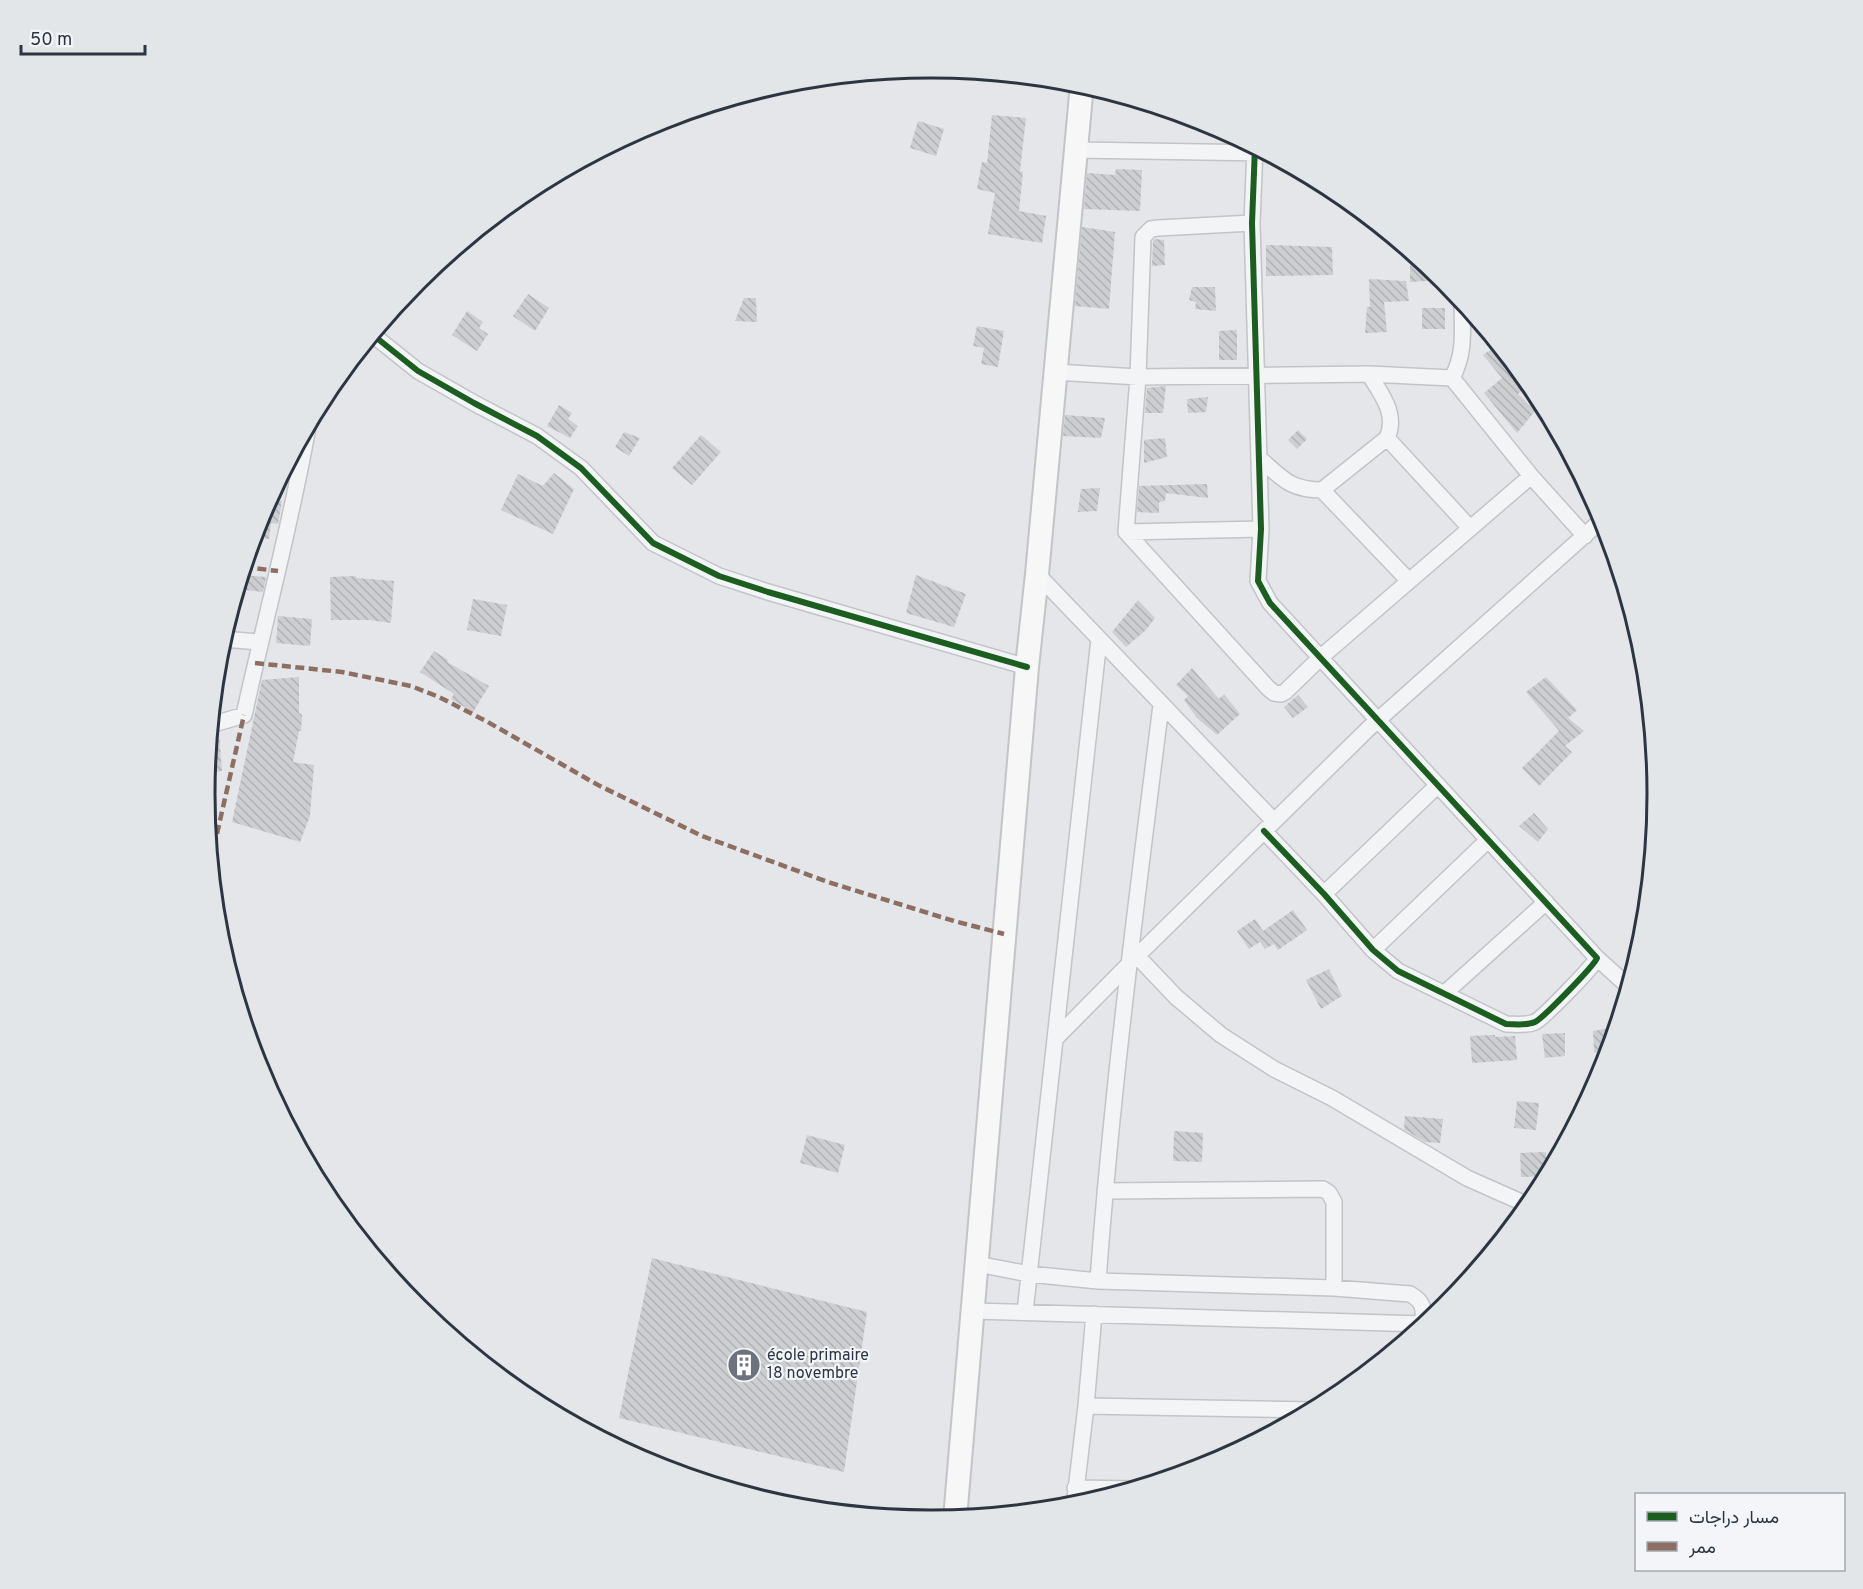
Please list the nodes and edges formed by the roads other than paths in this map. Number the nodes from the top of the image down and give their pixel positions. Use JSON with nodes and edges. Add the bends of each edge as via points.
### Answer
{"nodes":[{"id":1,"x":1081,"y":94,"type":"edge"},
{"id":2,"x":1077,"y":150,"type":"junction"},
{"id":3,"x":1246,"y":151,"type":"edge"},
{"id":4,"x":1258,"y":157,"type":"edge"},
{"id":5,"x":1252,"y":224,"type":"junction"},
{"id":6,"x":1462,"y":314,"type":"edge"},
{"id":7,"x":378,"y":339,"type":"edge"},
{"id":8,"x":1055,"y":372,"type":"junction"},
{"id":9,"x":1369,"y":374,"type":"junction"},
{"id":10,"x":1257,"y":375,"type":"junction"},
{"id":11,"x":1138,"y":377,"type":"junction"},
{"id":12,"x":1452,"y":378,"type":"junction"},
{"id":13,"x":1387,"y":438,"type":"junction"},
{"id":14,"x":304,"y":450,"type":"edge"},
{"id":15,"x":1259,"y":458,"type":"junction"},
{"id":16,"x":1531,"y":476,"type":"junction"},
{"id":17,"x":1322,"y":490,"type":"junction"},
{"id":18,"x":1595,"y":526,"type":"edge"},
{"id":19,"x":1470,"y":528,"type":"junction"},
{"id":20,"x":1261,"y":529,"type":"junction"},
{"id":21,"x":1126,"y":532,"type":"junction"},
{"id":22,"x":1585,"y":536,"type":"junction"},
{"id":23,"x":1037,"y":574,"type":"junction"},
{"id":24,"x":1409,"y":581,"type":"junction"},
{"id":25,"x":1099,"y":639,"type":"junction"},
{"id":26,"x":232,"y":640,"type":"edge"},
{"id":27,"x":260,"y":642,"type":"junction"},
{"id":28,"x":1321,"y":657,"type":"junction"},
{"id":29,"x":1026,"y":667,"type":"junction"},
{"id":30,"x":1161,"y":705,"type":"junction"},
{"id":31,"x":1378,"y":720,"type":"junction"},
{"id":32,"x":219,"y":723,"type":"edge"},
{"id":33,"x":1438,"y":785,"type":"junction"},
{"id":34,"x":1269,"y":826,"type":"junction"},
{"id":35,"x":1488,"y":840,"type":"junction"},
{"id":36,"x":1324,"y":894,"type":"junction"},
{"id":37,"x":1546,"y":902,"type":"junction"},
{"id":38,"x":1373,"y":950,"type":"junction"},
{"id":39,"x":1597,"y":958,"type":"junction"},
{"id":40,"x":1132,"y":960,"type":"junction"},
{"id":41,"x":1623,"y":982,"type":"edge"},
{"id":42,"x":1445,"y":993,"type":"junction"},
{"id":43,"x":1056,"y":1038,"type":"junction"},
{"id":44,"x":1105,"y":1191,"type":"junction"},
{"id":45,"x":1521,"y":1202,"type":"edge"},
{"id":46,"x":977,"y":1264,"type":"junction"},
{"id":47,"x":1029,"y":1274,"type":"junction"},
{"id":48,"x":1098,"y":1281,"type":"junction"},
{"id":49,"x":1334,"y":1288,"type":"junction"},
{"id":50,"x":973,"y":1311,"type":"junction"},
{"id":51,"x":1025,"y":1312,"type":"junction"},
{"id":52,"x":1094,"y":1314,"type":"junction"},
{"id":53,"x":1424,"y":1315,"type":"edge"},
{"id":54,"x":1413,"y":1325,"type":"edge"},
{"id":55,"x":1086,"y":1406,"type":"junction"},
{"id":56,"x":1298,"y":1410,"type":"edge"},
{"id":57,"x":1075,"y":1488,"type":"junction"},
{"id":58,"x":1110,"y":1489,"type":"edge"},
{"id":59,"x":1075,"y":1496,"type":"edge"},
{"id":60,"x":957,"y":1510,"type":"edge"}],
"edges":[{"from":1,"to":2,"type":"main road"},
{"from":2,"to":3,"type":"street"},
{"from":2,"to":8,"type":"main road"},
{"from":4,"to":5,"type":"street"},
{"from":5,"to":10,"type":"street"},
{"from":5,"to":11,"type":"street","via":[[1158,228],[1146,232]]},
{"from":6,"to":12,"type":"street","via":[[1460,364]]},
{"from":7,"to":29,"type":"street","via":[[418,371],[537,436],[581,468],[653,543],[719,576]]},
{"from":8,"to":11,"type":"street"},
{"from":8,"to":23,"type":"main road"},
{"from":9,"to":10,"type":"street"},
{"from":9,"to":12,"type":"street"},
{"from":9,"to":13,"type":"street","via":[[1391,418]]},
{"from":10,"to":11,"type":"street"},
{"from":10,"to":15,"type":"street"},
{"from":11,"to":21,"type":"street"},
{"from":12,"to":16,"type":"street"},
{"from":13,"to":17,"type":"street"},
{"from":13,"to":19,"type":"street"},
{"from":14,"to":27,"type":"street"},
{"from":15,"to":17,"type":"street","via":[[1286,482],[1301,489]]},
{"from":15,"to":20,"type":"street"},
{"from":16,"to":19,"type":"street"},
{"from":16,"to":22,"type":"street"},
{"from":17,"to":24,"type":"street"},
{"from":18,"to":22,"type":"street"},
{"from":19,"to":24,"type":"street"},
{"from":20,"to":21,"type":"street"},
{"from":20,"to":28,"type":"street","via":[[1258,581],[1264,594]]},
{"from":21,"to":28,"type":"street","via":[[1274,693],[1286,692]]},
{"from":22,"to":31,"type":"street"},
{"from":23,"to":25,"type":"street"},
{"from":23,"to":29,"type":"main road"},
{"from":24,"to":28,"type":"street"},
{"from":25,"to":30,"type":"street"},
{"from":25,"to":43,"type":"street"},
{"from":26,"to":27,"type":"street"},
{"from":27,"to":32,"type":"street","via":[[244,715]]},
{"from":28,"to":31,"type":"street"},
{"from":29,"to":46,"type":"main road"},
{"from":30,"to":34,"type":"street"},
{"from":30,"to":40,"type":"street"},
{"from":31,"to":33,"type":"street"},
{"from":31,"to":34,"type":"street"},
{"from":33,"to":35,"type":"street"},
{"from":33,"to":36,"type":"street"},
{"from":34,"to":36,"type":"street"},
{"from":34,"to":40,"type":"street"},
{"from":35,"to":37,"type":"street"},
{"from":35,"to":38,"type":"street"},
{"from":36,"to":38,"type":"street"},
{"from":37,"to":39,"type":"street"},
{"from":37,"to":42,"type":"street"},
{"from":38,"to":42,"type":"street","via":[[1398,971]]},
{"from":39,"to":41,"type":"street"},
{"from":39,"to":42,"type":"street","via":[[1589,971],[1536,1022],[1506,1024]]},
{"from":40,"to":43,"type":"street"},
{"from":40,"to":44,"type":"street"},
{"from":40,"to":45,"type":"street","via":[[1221,1035],[1274,1069],[1332,1098],[1467,1178]]},
{"from":43,"to":47,"type":"street"},
{"from":44,"to":48,"type":"street"},
{"from":44,"to":49,"type":"street","via":[[1323,1189],[1334,1202]]},
{"from":46,"to":47,"type":"street"},
{"from":46,"to":50,"type":"main road"},
{"from":47,"to":48,"type":"street"},
{"from":47,"to":51,"type":"street"},
{"from":48,"to":49,"type":"street"},
{"from":49,"to":53,"type":"street","via":[[1410,1294],[1424,1308]]},
{"from":50,"to":51,"type":"street"},
{"from":50,"to":60,"type":"main road"},
{"from":51,"to":52,"type":"street"},
{"from":52,"to":54,"type":"street"},
{"from":52,"to":55,"type":"street"},
{"from":55,"to":56,"type":"street"},
{"from":55,"to":57,"type":"street"},
{"from":57,"to":58,"type":"street"},
{"from":57,"to":59,"type":"street"}]}
